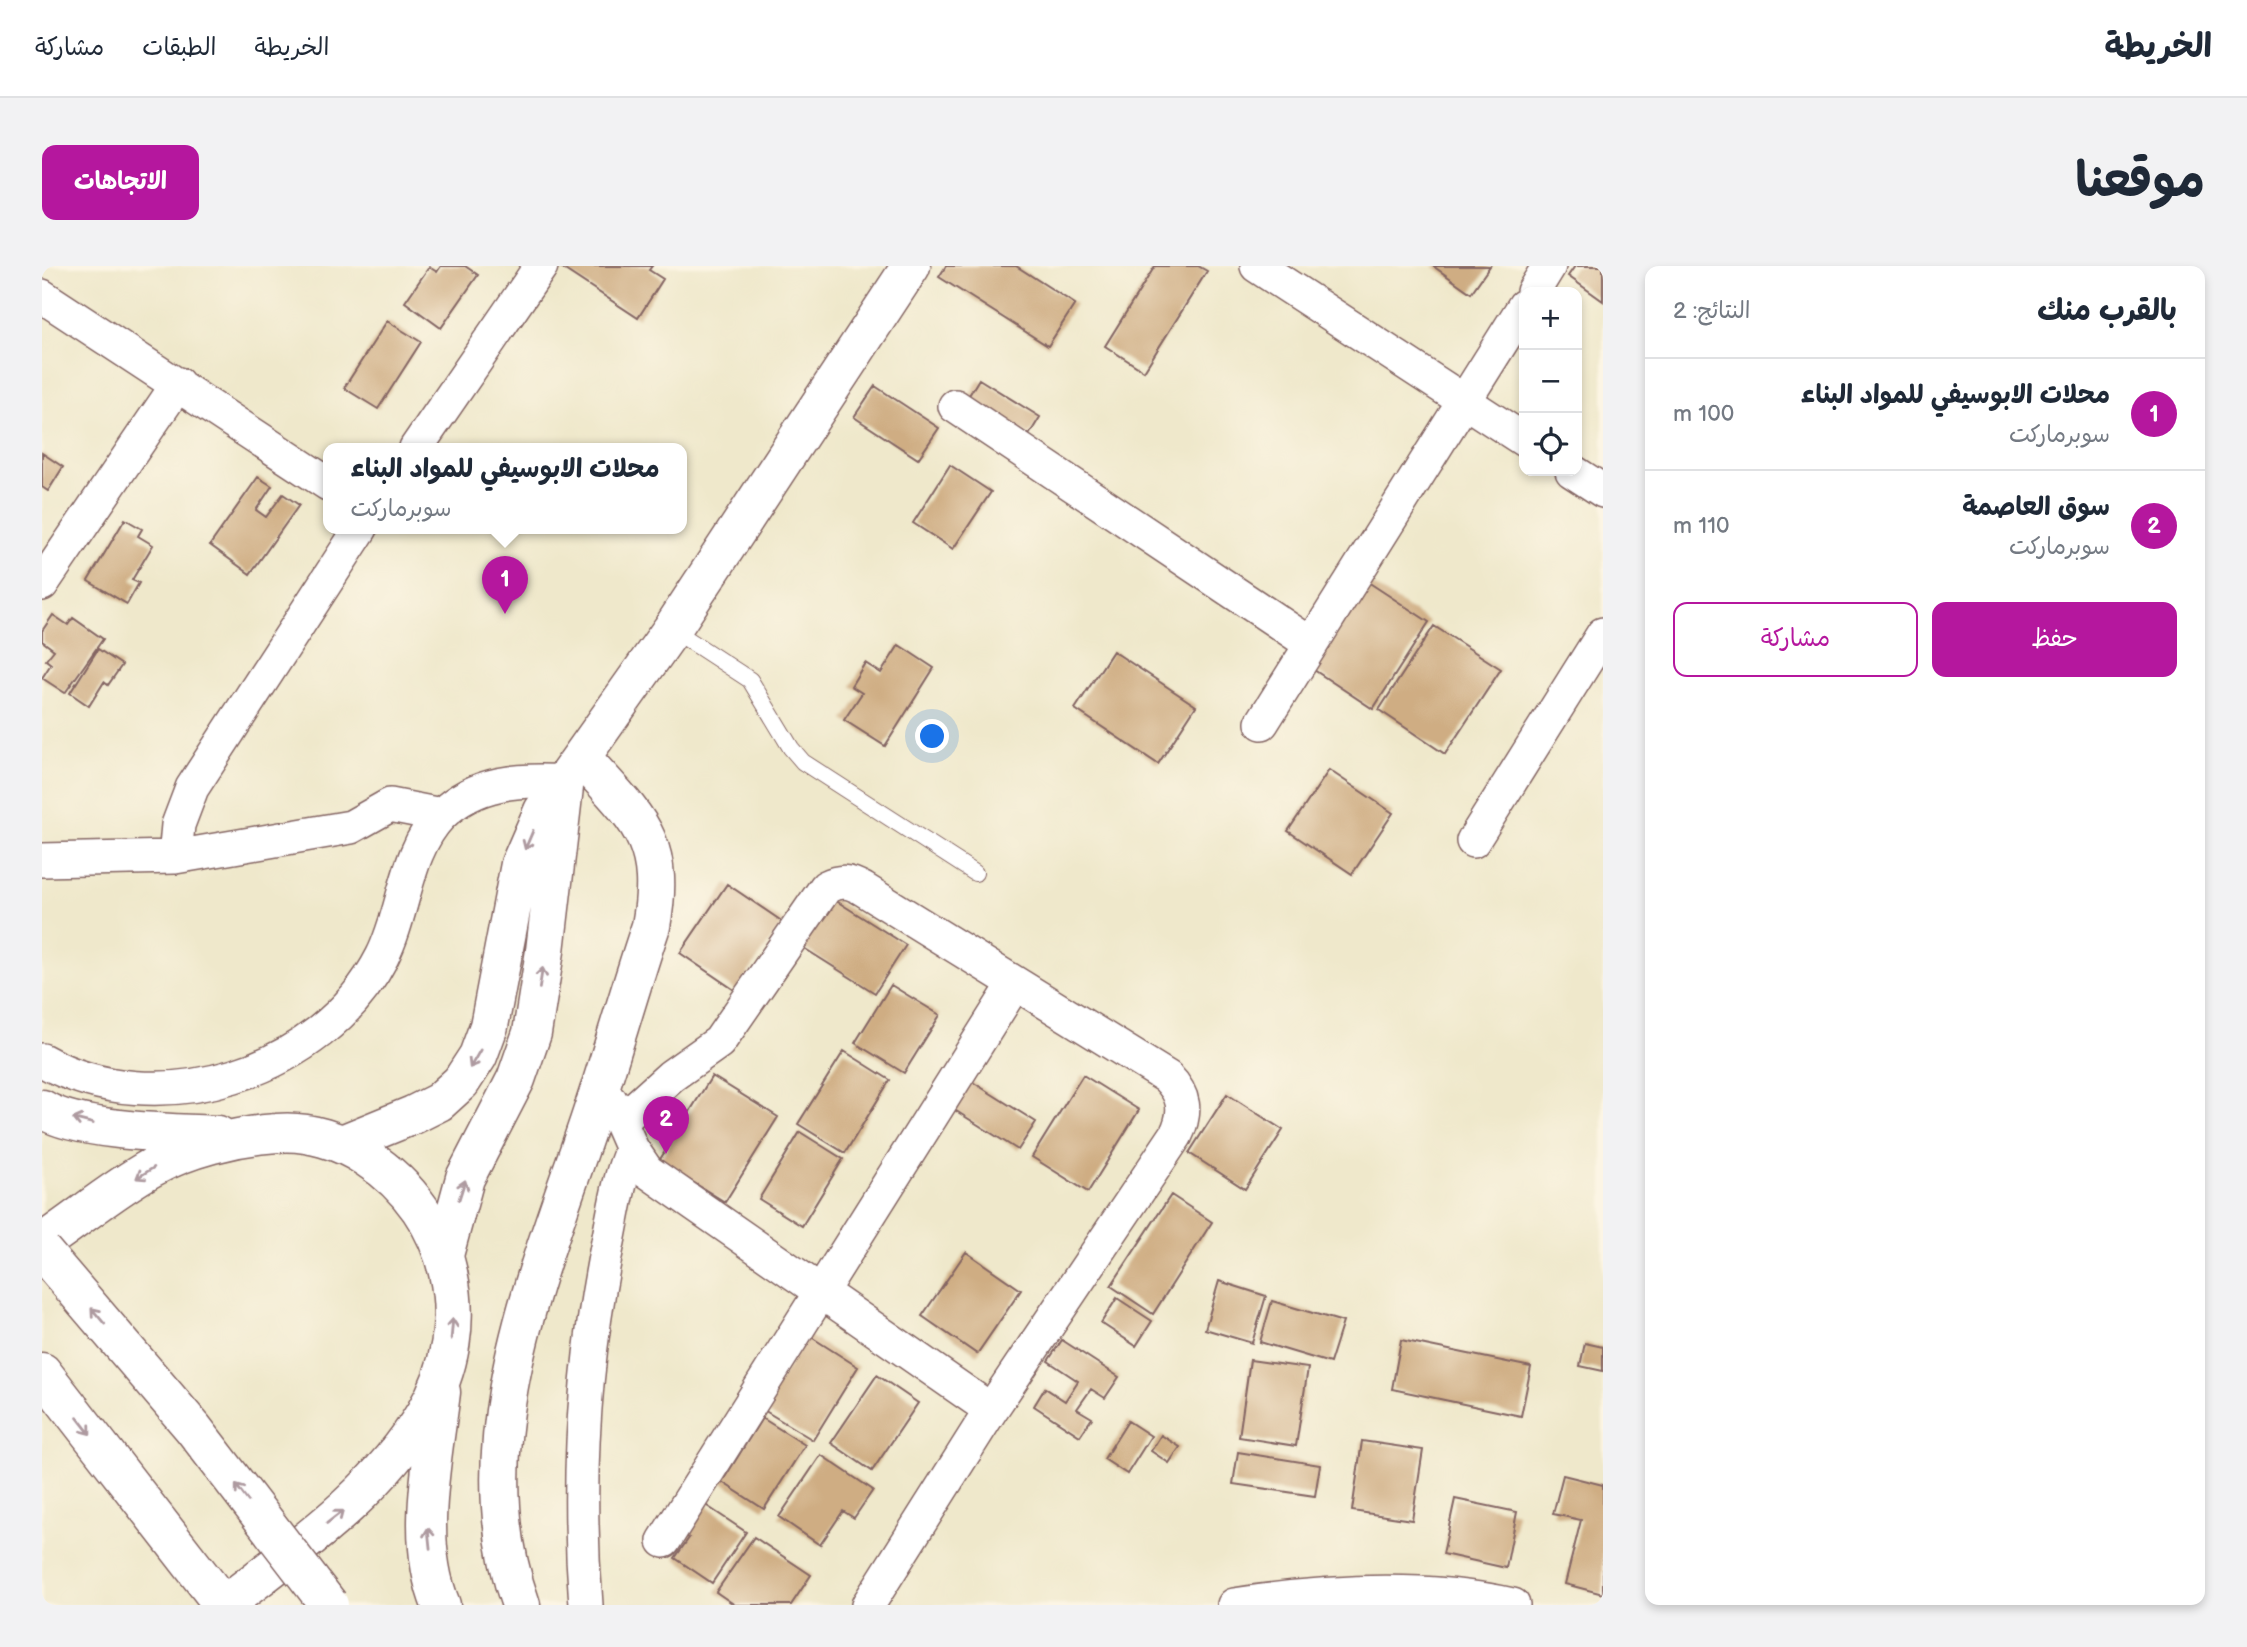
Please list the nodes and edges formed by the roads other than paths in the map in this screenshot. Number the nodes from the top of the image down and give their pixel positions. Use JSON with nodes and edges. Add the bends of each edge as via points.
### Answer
{"nodes":[{"id":1,"x":1257,"y":266,"type":"edge"},
{"id":2,"x":1549,"y":266,"type":"edge"},
{"id":3,"x":909,"y":267,"type":"edge"},
{"id":4,"x":532,"y":269,"type":"edge"},
{"id":5,"x":1536,"y":287,"type":"edge"},
{"id":6,"x":42,"y":296,"type":"edge"},
{"id":7,"x":1519,"y":314,"type":"edge"},
{"id":8,"x":178,"y":384,"type":"junction"},
{"id":9,"x":1464,"y":401,"type":"junction"},
{"id":10,"x":955,"y":406,"type":"dead end"},
{"id":11,"x":1519,"y":437,"type":"edge"},
{"id":12,"x":419,"y":443,"type":"edge"},
{"id":13,"x":1580,"y":476,"type":"edge"},
{"id":14,"x":323,"y":481,"type":"edge"},
{"id":15,"x":1603,"y":491,"type":"edge"},
{"id":16,"x":357,"y":534,"type":"edge"},
{"id":17,"x":42,"y":584,"type":"edge"},
{"id":18,"x":672,"y":629,"type":"junction"},
{"id":19,"x":1603,"y":634,"type":"edge"},
{"id":20,"x":1311,"y":644,"type":"junction"},
{"id":21,"x":1262,"y":723,"type":"dead end"},
{"id":22,"x":574,"y":770,"type":"junction"},
{"id":23,"x":441,"y":816,"type":"junction"},
{"id":24,"x":1473,"y":841,"type":"dead end"},
{"id":25,"x":175,"y":857,"type":"junction"},
{"id":26,"x":42,"y":860,"type":"edge"},
{"id":27,"x":975,"y":873,"type":"dead end"},
{"id":28,"x":1014,"y":985,"type":"junction"},
{"id":29,"x":42,"y":1060,"type":"edge"},
{"id":30,"x":602,"y":1085,"type":"junction"},
{"id":31,"x":42,"y":1109,"type":"edge"},
{"id":32,"x":626,"y":1135,"type":"junction"},
{"id":33,"x":248,"y":1137,"type":"junction"},
{"id":34,"x":342,"y":1144,"type":"junction"},
{"id":35,"x":42,"y":1244,"type":"edge"},
{"id":36,"x":42,"y":1251,"type":"edge"},
{"id":37,"x":444,"y":1255,"type":"junction"},
{"id":38,"x":821,"y":1294,"type":"junction"},
{"id":39,"x":42,"y":1372,"type":"edge"},
{"id":40,"x":443,"y":1376,"type":"junction"},
{"id":41,"x":991,"y":1410,"type":"junction"},
{"id":42,"x":664,"y":1541,"type":"dead end"},
{"id":43,"x":1450,"y":1600,"type":"edge"},
{"id":44,"x":223,"y":1605,"type":"edge"},
{"id":45,"x":329,"y":1605,"type":"edge"},
{"id":46,"x":441,"y":1605,"type":"edge"},
{"id":47,"x":521,"y":1605,"type":"edge"},
{"id":48,"x":586,"y":1605,"type":"edge"},
{"id":49,"x":867,"y":1605,"type":"edge"},
{"id":50,"x":1234,"y":1605,"type":"edge"},
{"id":51,"x":1513,"y":1605,"type":"edge"}],
"edges":[{"from":1,"to":9,"type":"street"},
{"from":2,"to":5,"type":"street"},
{"from":3,"to":18,"type":"main road"},
{"from":4,"to":12,"type":"street"},
{"from":6,"to":8,"type":"street"},
{"from":7,"to":9,"type":"street"},
{"from":8,"to":14,"type":"street"},
{"from":8,"to":17,"type":"street"},
{"from":9,"to":11,"type":"street"},
{"from":9,"to":20,"type":"street"},
{"from":10,"to":20,"type":"street"},
{"from":13,"to":15,"type":"street"},
{"from":16,"to":25,"type":"street","via":[[192,788],[178,825]]},
{"from":18,"to":22,"type":"main road"},
{"from":18,"to":27,"type":"lane","via":[[750,680],[803,762]]},
{"from":19,"to":24,"type":"street"},
{"from":20,"to":21,"type":"street"},
{"from":22,"to":23,"type":"street","via":[[478,790]]},
{"from":22,"to":30,"type":"main road","via":[[641,828],[653,852],[656,876],[652,926]]},
{"from":22,"to":34,"type":"main road","one_way":true,"via":[[543,811],[520,863],[489,1026],[478,1056],[461,1082],[439,1102]]},
{"from":37,"to":22,"type":"main road","one_way":true,"via":[[465,1178],[516,1079],[532,1033]]},
{"from":23,"to":25,"type":"street","via":[[390,805],[351,827]]},
{"from":23,"to":29,"type":"street","via":[[421,846],[382,958],[360,992],[300,1047],[264,1067],[214,1082],[160,1089],[107,1084]]},
{"from":25,"to":26,"type":"street"},
{"from":28,"to":32,"type":"street","via":[[863,889],[838,881],[826,887],[719,1042],[671,1076]]},
{"from":28,"to":38,"type":"street"},
{"from":28,"to":41,"type":"street","via":[[1167,1077],[1178,1088],[1184,1112],[1176,1135]]},
{"from":30,"to":32,"type":"street"},
{"from":30,"to":47,"type":"main road","via":[[538,1274],[503,1424],[499,1478],[504,1540]]},
{"from":33,"to":31,"type":"main road","one_way":true,"via":[[142,1131]]},
{"from":32,"to":38,"type":"street","via":[[647,1171]]},
{"from":32,"to":48,"type":"street","via":[[586,1405],[581,1481]]},
{"from":33,"to":34,"type":"main road","via":[[280,1132]]},
{"from":33,"to":35,"type":"main road","one_way":true,"via":[[151,1168]]},
{"from":34,"to":37,"type":"main road","via":[[383,1168],[409,1193],[431,1222]]},
{"from":45,"to":36,"type":"main road","one_way":true,"bridge":true,"via":[[193,1428]]},
{"from":40,"to":37,"type":"main road","one_way":true,"via":[[453,1316]]},
{"from":38,"to":41,"type":"street"},
{"from":38,"to":42,"type":"street"},
{"from":39,"to":44,"type":"main road","one_way":true},
{"from":44,"to":40,"type":"main road","one_way":true,"via":[[349,1506],[412,1432]]},
{"from":46,"to":40,"type":"main road","one_way":true,"via":[[428,1527]]},
{"from":41,"to":49,"type":"street"},
{"from":43,"to":50,"type":"street","via":[[1331,1595]]},
{"from":43,"to":51,"type":"street"}]}
